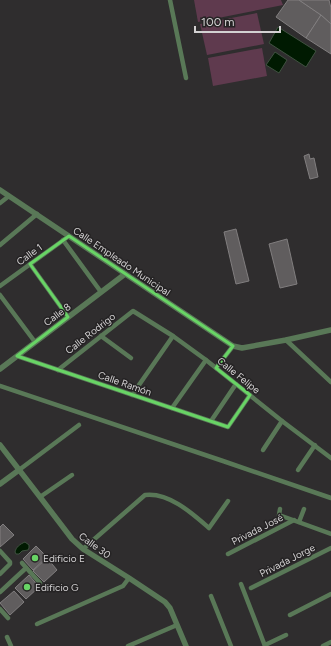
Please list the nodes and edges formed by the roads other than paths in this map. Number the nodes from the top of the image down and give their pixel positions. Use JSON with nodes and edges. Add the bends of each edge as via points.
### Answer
{"nodes":[{"id":1,"x":170,"y":0,"type":"edge"},
{"id":2,"x":186,"y":78,"type":"dead end"},
{"id":3,"x":0,"y":190,"type":"edge"},
{"id":4,"x":9,"y":196,"type":"junction"},
{"id":5,"x":0,"y":203,"type":"edge"},
{"id":6,"x":37,"y":214,"type":"junction"},
{"id":7,"x":66,"y":238,"type":"junction"},
{"id":8,"x":0,"y":245,"type":"edge"},
{"id":9,"x":30,"y":264,"type":"junction"},
{"id":10,"x":125,"y":274,"type":"junction"},
{"id":11,"x":0,"y":286,"type":"edge"},
{"id":12,"x":101,"y":292,"type":"junction"},
{"id":13,"x":0,"y":295,"type":"edge"},
{"id":14,"x":133,"y":311,"type":"joint"},
{"id":15,"x":68,"y":317,"type":"junction"},
{"id":16,"x":331,"y":330,"type":"edge"},
{"id":17,"x":101,"y":336,"type":"junction"},
{"id":18,"x":173,"y":336,"type":"junction"},
{"id":19,"x":286,"y":340,"type":"junction"},
{"id":20,"x":35,"y":342,"type":"junction"},
{"id":21,"x":234,"y":346,"type":"junction"},
{"id":22,"x":17,"y":356,"type":"junction"},
{"id":23,"x":131,"y":358,"type":"dead end"},
{"id":24,"x":206,"y":360,"type":"junction"},
{"id":25,"x":1,"y":366,"type":"edge"},
{"id":26,"x":216,"y":368,"type":"junction"},
{"id":27,"x":58,"y":370,"type":"junction"},
{"id":28,"x":331,"y":382,"type":"edge"},
{"id":29,"x":236,"y":384,"type":"junction"},
{"id":30,"x":0,"y":386,"type":"edge"},
{"id":31,"x":132,"y":395,"type":"junction"},
{"id":32,"x":250,"y":395,"type":"junction"},
{"id":33,"x":172,"y":408,"type":"junction"},
{"id":34,"x":211,"y":421,"type":"junction"},
{"id":35,"x":282,"y":421,"type":"junction"},
{"id":36,"x":79,"y":425,"type":"dead end"},
{"id":37,"x":0,"y":445,"type":"edge"},
{"id":38,"x":315,"y":445,"type":"junction"},
{"id":39,"x":263,"y":450,"type":"dead end"},
{"id":40,"x":331,"y":458,"type":"edge"},
{"id":41,"x":19,"y":470,"type":"junction"},
{"id":42,"x":298,"y":470,"type":"dead end"},
{"id":43,"x":72,"y":475,"type":"dead end"},
{"id":44,"x":0,"y":484,"type":"edge"},
{"id":45,"x":40,"y":497,"type":"junction"},
{"id":46,"x":331,"y":498,"type":"edge"},
{"id":47,"x":228,"y":501,"type":"dead end"},
{"id":48,"x":280,"y":509,"type":"dead end"},
{"id":49,"x":304,"y":509,"type":"dead end"},
{"id":50,"x":297,"y":521,"type":"junction"},
{"id":51,"x":331,"y":534,"type":"edge"},
{"id":52,"x":331,"y":548,"type":"edge"},
{"id":53,"x":83,"y":549,"type":"junction"},
{"id":54,"x":0,"y":551,"type":"edge"},
{"id":55,"x":228,"y":554,"type":"dead end"},
{"id":56,"x":22,"y":563,"type":"dead end"},
{"id":57,"x":26,"y":568,"type":"junction"},
{"id":58,"x":0,"y":574,"type":"edge"},
{"id":59,"x":130,"y":578,"type":"junction"},
{"id":60,"x":40,"y":583,"type":"dead end"},
{"id":61,"x":241,"y":584,"type":"dead end"},
{"id":62,"x":251,"y":588,"type":"dead end"},
{"id":63,"x":0,"y":592,"type":"edge"},
{"id":64,"x":331,"y":594,"type":"edge"},
{"id":65,"x":211,"y":596,"type":"dead end"},
{"id":66,"x":0,"y":609,"type":"edge"},
{"id":67,"x":290,"y":615,"type":"dead end"},
{"id":68,"x":8,"y":618,"type":"dead end"},
{"id":69,"x":37,"y":624,"type":"dead end"},
{"id":70,"x":177,"y":625,"type":"junction"},
{"id":71,"x":286,"y":635,"type":"dead end"},
{"id":72,"x":7,"y":637,"type":"dead end"},
{"id":73,"x":331,"y":642,"type":"edge"},
{"id":74,"x":11,"y":646,"type":"edge"},
{"id":75,"x":128,"y":646,"type":"edge"},
{"id":76,"x":186,"y":646,"type":"edge"},
{"id":77,"x":232,"y":646,"type":"edge"},
{"id":78,"x":265,"y":646,"type":"edge"},
{"id":79,"x":323,"y":646,"type":"edge"}],
"edges":[{"from":1,"to":2,"type":"street"},
{"from":3,"to":4,"type":"street","name":"Calle Empleado Municipal"},
{"from":4,"to":5,"type":"street"},
{"from":4,"to":6,"type":"street","name":"Calle Empleado Municipal"},
{"from":6,"to":7,"type":"street","name":"Calle Empleado Municipal"},
{"from":6,"to":8,"type":"street"},
{"from":7,"to":9,"type":"street","name":"Calle 1"},
{"from":7,"to":10,"type":"street","name":"Calle Empleado Municipal"},
{"from":7,"to":12,"type":"street"},
{"from":9,"to":11,"type":"street","name":"Calle 1"},
{"from":9,"to":15,"type":"street"},
{"from":10,"to":12,"type":"street","name":"Calle 8"},
{"from":10,"to":21,"type":"street","name":"Calle Empleado Municipal"},
{"from":12,"to":15,"type":"street","name":"Calle 8"},
{"from":13,"to":20,"type":"street"},
{"from":14,"to":17,"type":"street","name":"Calle Rodrigo"},
{"from":14,"to":18,"type":"street","name":"Calle Felipe"},
{"from":15,"to":20,"type":"street","name":"Calle 8"},
{"from":16,"to":19,"type":"street"},
{"from":17,"to":23,"type":"street"},
{"from":17,"to":27,"type":"street","name":"Calle Rodrigo"},
{"from":18,"to":24,"type":"street","name":"Calle Felipe"},
{"from":18,"to":31,"type":"street"},
{"from":19,"to":21,"type":"street","via":[[242,348]]},
{"from":19,"to":28,"type":"street"},
{"from":20,"to":22,"type":"street","name":"Calle 8"},
{"from":21,"to":26,"type":"street"},
{"from":22,"to":25,"type":"street","name":"Calle 8"},
{"from":22,"to":27,"type":"street","name":"Calle Ramón"},
{"from":24,"to":26,"type":"street","name":"Calle Felipe"},
{"from":24,"to":33,"type":"street"},
{"from":26,"to":29,"type":"street","name":"Calle Felipe"},
{"from":27,"to":31,"type":"street","name":"Calle Ramón"},
{"from":29,"to":32,"type":"street","name":"Calle Felipe"},
{"from":29,"to":34,"type":"street"},
{"from":30,"to":46,"type":"street"},
{"from":31,"to":33,"type":"street","name":"Calle Ramón"},
{"from":32,"to":34,"type":"street","name":"Calle Ramón","via":[[228,427]]},
{"from":32,"to":35,"type":"street","name":"Calle Felipe"},
{"from":33,"to":34,"type":"street","name":"Calle Ramón"},
{"from":35,"to":38,"type":"street","name":"Calle Felipe"},
{"from":35,"to":39,"type":"street"},
{"from":36,"to":41,"type":"street"},
{"from":37,"to":41,"type":"street","name":"Calle 30"},
{"from":38,"to":40,"type":"street","name":"Calle Felipe"},
{"from":38,"to":42,"type":"street"},
{"from":41,"to":44,"type":"street"},
{"from":41,"to":45,"type":"street","name":"Calle 30"},
{"from":43,"to":45,"type":"street"},
{"from":45,"to":53,"type":"street","name":"Calle 30","via":[[72,539]]},
{"from":47,"to":53,"type":"street","via":[[209,528],[172,499],[146,495]]},
{"from":48,"to":50,"type":"street","via":[[279,515]]},
{"from":49,"to":50,"type":"street"},
{"from":50,"to":51,"type":"street"},
{"from":50,"to":55,"type":"street","name":"Privada José"},
{"from":52,"to":62,"type":"street","name":"Privada Jorge"},
{"from":53,"to":59,"type":"street","name":"Calle 30"},
{"from":54,"to":58,"type":"street","via":[[10,564]]},
{"from":56,"to":57,"type":"street"},
{"from":57,"to":60,"type":"street"},
{"from":57,"to":63,"type":"street"},
{"from":59,"to":69,"type":"street","via":[[123,586]]},
{"from":59,"to":70,"type":"street","name":"Calle 30","via":[[166,602]]},
{"from":61,"to":78,"type":"street"},
{"from":64,"to":67,"type":"street"},
{"from":65,"to":77,"type":"street"},
{"from":66,"to":68,"type":"street"},
{"from":70,"to":75,"type":"street"},
{"from":70,"to":76,"type":"street","name":"Calle 30"},
{"from":71,"to":78,"type":"street"},
{"from":72,"to":74,"type":"street"},
{"from":73,"to":79,"type":"street"}]}
